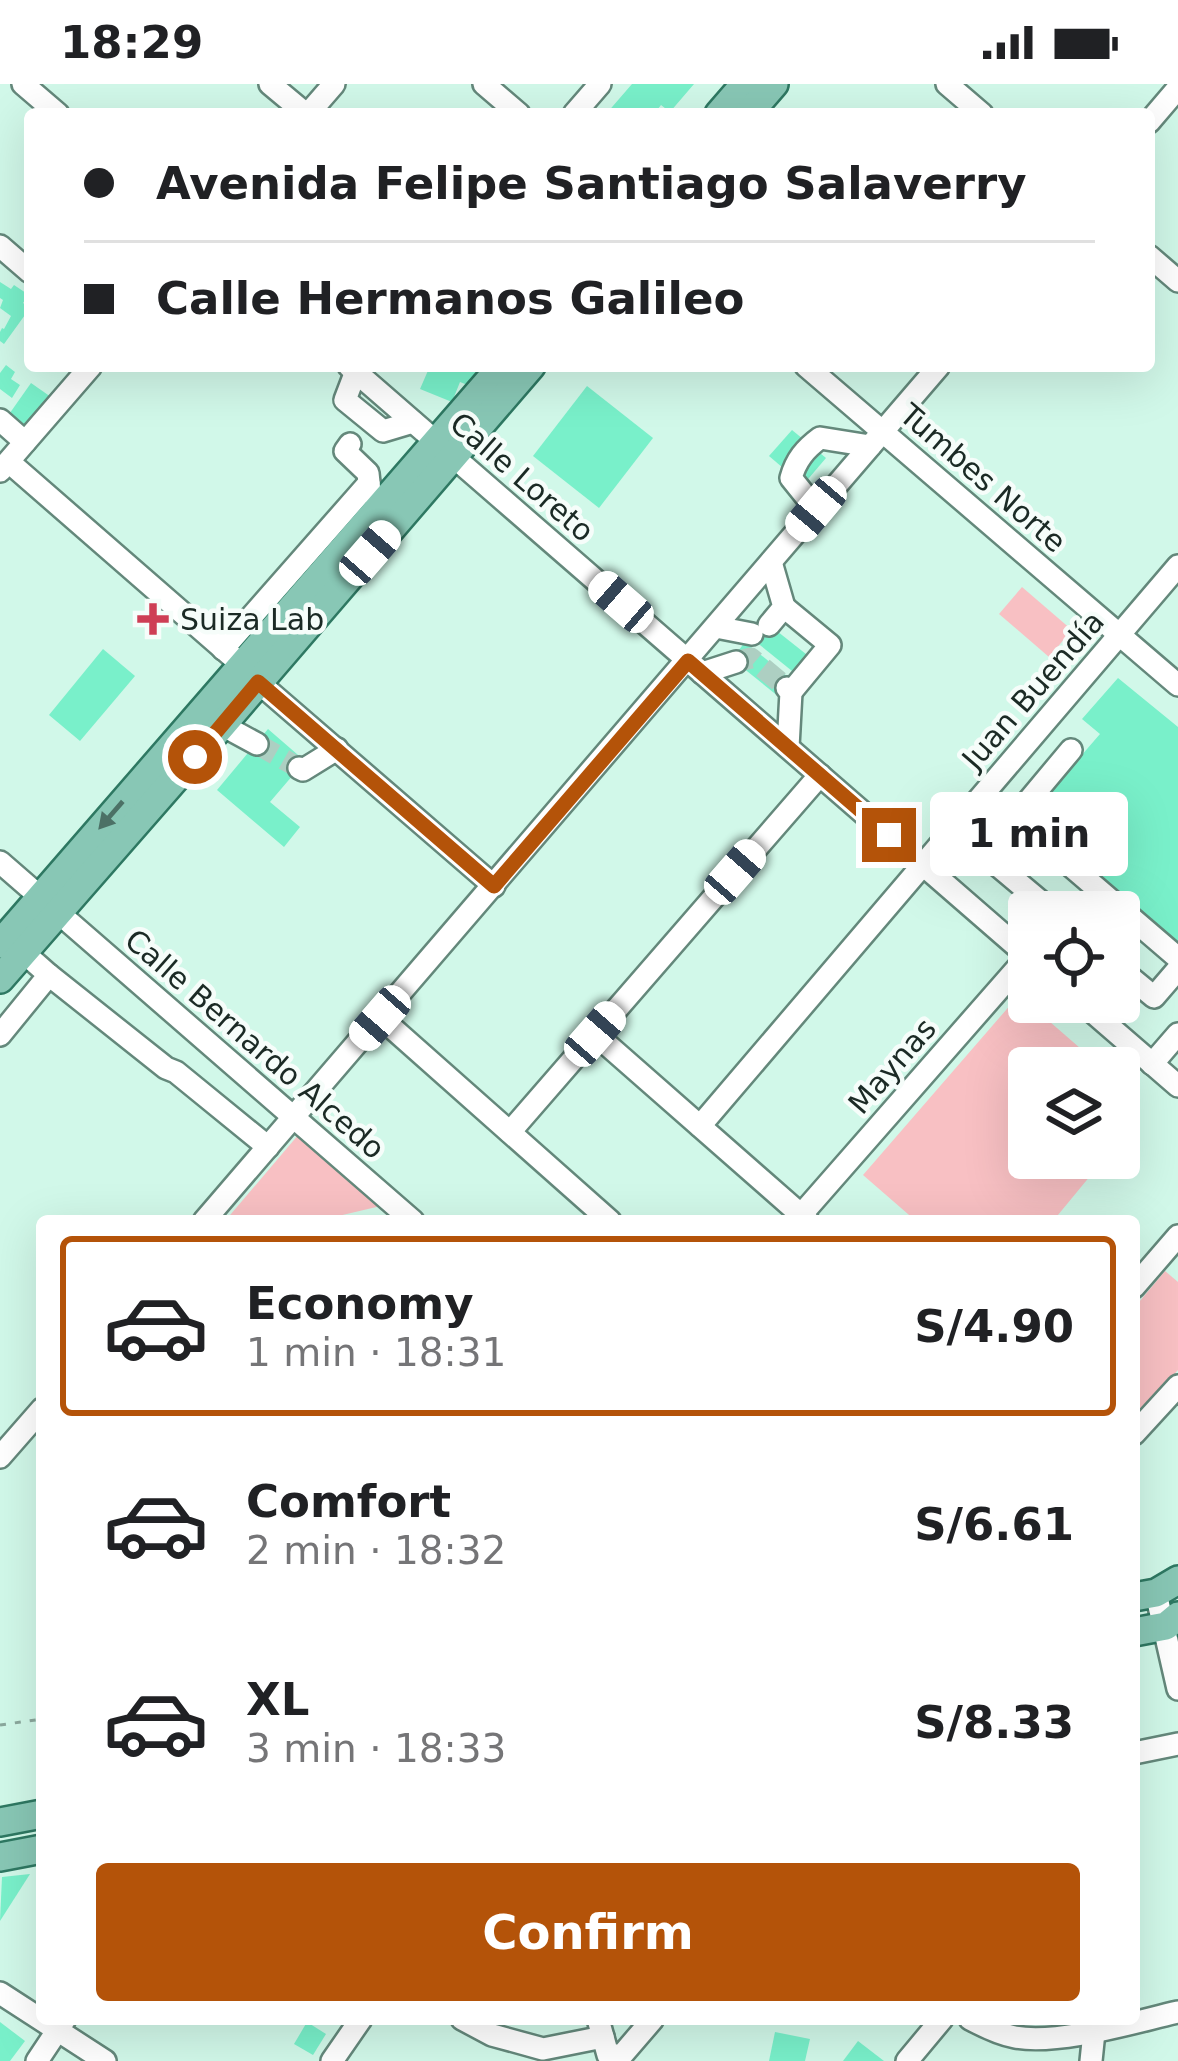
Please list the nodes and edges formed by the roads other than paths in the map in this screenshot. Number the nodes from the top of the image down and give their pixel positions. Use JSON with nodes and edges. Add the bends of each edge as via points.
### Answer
{"nodes":[{"id":1,"x":23,"y":84,"type":"edge"},
{"id":2,"x":270,"y":84,"type":"edge"},
{"id":3,"x":334,"y":84,"type":"edge"},
{"id":4,"x":484,"y":84,"type":"edge"},
{"id":5,"x":600,"y":84,"type":"edge"},
{"id":6,"x":745,"y":84,"type":"edge"},
{"id":7,"x":774,"y":84,"type":"edge"},
{"id":8,"x":947,"y":84,"type":"edge"},
{"id":9,"x":1178,"y":88,"type":"edge"},
{"id":10,"x":51,"y":108,"type":"edge"},
{"id":11,"x":300,"y":108,"type":"edge"},
{"id":12,"x":312,"y":108,"type":"edge"},
{"id":13,"x":512,"y":108,"type":"edge"},
{"id":14,"x":579,"y":108,"type":"edge"},
{"id":15,"x":724,"y":108,"type":"edge"},
{"id":16,"x":753,"y":108,"type":"edge"},
{"id":17,"x":975,"y":108,"type":"edge"},
{"id":18,"x":1155,"y":115,"type":"edge"},
{"id":19,"x":0,"y":245,"type":"edge"},
{"id":20,"x":1155,"y":261,"type":"edge"},
{"id":21,"x":24,"y":267,"type":"edge"},
{"id":22,"x":1178,"y":281,"type":"edge"},
{"id":23,"x":86,"y":372,"type":"edge"},
{"id":24,"x":353,"y":372,"type":"edge"},
{"id":25,"x":358,"y":372,"type":"edge"},
{"id":26,"x":498,"y":372,"type":"edge"},
{"id":27,"x":525,"y":372,"type":"edge"},
{"id":28,"x":812,"y":372,"type":"edge"},
{"id":29,"x":934,"y":372,"type":"edge"},
{"id":30,"x":0,"y":420,"type":"edge"},
{"id":31,"x":413,"y":422,"type":"junction"},
{"id":32,"x":361,"y":431,"type":"junction"},
{"id":33,"x":876,"y":438,"type":"junction"},
{"id":34,"x":25,"y":442,"type":"junction"},
{"id":35,"x":445,"y":449,"type":"junction"},
{"id":36,"x":4,"y":467,"type":"edge"},
{"id":37,"x":368,"y":483,"type":"junction"},
{"id":38,"x":816,"y":509,"type":"junction"},
{"id":39,"x":375,"y":512,"type":"junction"},
{"id":40,"x":318,"y":560,"type":"junction"},
{"id":41,"x":771,"y":562,"type":"junction"},
{"id":42,"x":1178,"y":566,"type":"edge"},
{"id":43,"x":784,"y":607,"type":"junction"},
{"id":44,"x":716,"y":627,"type":"junction"},
{"id":45,"x":1120,"y":634,"type":"junction"},
{"id":46,"x":753,"y":642,"type":"junction"},
{"id":47,"x":241,"y":665,"type":"junction"},
{"id":48,"x":695,"y":667,"type":"junction"},
{"id":49,"x":1178,"y":685,"type":"edge"},
{"id":50,"x":222,"y":725,"type":"junction"},
{"id":51,"x":257,"y":744,"type":"tunnel mouth"},
{"id":52,"x":788,"y":747,"type":"junction"},
{"id":53,"x":337,"y":749,"type":"junction"},
{"id":54,"x":1071,"y":750,"type":"dead end"},
{"id":55,"x":298,"y":768,"type":"dead end"},
{"id":56,"x":820,"y":775,"type":"junction"},
{"id":57,"x":1015,"y":818,"type":"junction"},
{"id":58,"x":0,"y":862,"type":"edge"},
{"id":59,"x":923,"y":865,"type":"junction"},
{"id":60,"x":494,"y":886,"type":"junction"},
{"id":61,"x":1028,"y":891,"type":"edge"},
{"id":62,"x":1087,"y":891,"type":"edge"},
{"id":63,"x":48,"y":905,"type":"junction"},
{"id":64,"x":1140,"y":932,"type":"edge"},
{"id":65,"x":1008,"y":938,"type":"edge"},
{"id":66,"x":11,"y":948,"type":"edge"},
{"id":67,"x":1178,"y":958,"type":"edge"},
{"id":68,"x":1178,"y":969,"type":"edge"},
{"id":69,"x":49,"y":975,"type":"junction"},
{"id":70,"x":0,"y":979,"type":"edge"},
{"id":71,"x":1008,"y":980,"type":"edge"},
{"id":72,"x":1140,"y":985,"type":"edge"},
{"id":73,"x":380,"y":1018,"type":"junction"},
{"id":74,"x":1105,"y":1023,"type":"edge"},
{"id":75,"x":595,"y":1034,"type":"junction"},
{"id":76,"x":1178,"y":1034,"type":"edge"},
{"id":77,"x":0,"y":1035,"type":"edge"},
{"id":78,"x":1152,"y":1064,"type":"junction"},
{"id":79,"x":1178,"y":1087,"type":"edge"},
{"id":80,"x":294,"y":1117,"type":"junction"},
{"id":81,"x":700,"y":1126,"type":"junction"},
{"id":82,"x":510,"y":1132,"type":"junction"},
{"id":83,"x":268,"y":1147,"type":"junction"},
{"id":84,"x":209,"y":1215,"type":"edge"},
{"id":85,"x":406,"y":1215,"type":"edge"},
{"id":86,"x":603,"y":1215,"type":"edge"},
{"id":87,"x":801,"y":1215,"type":"edge"},
{"id":88,"x":807,"y":1215,"type":"edge"},
{"id":89,"x":1178,"y":1236,"type":"edge"},
{"id":90,"x":1169,"y":1263,"type":"edge"},
{"id":91,"x":1140,"y":1283,"type":"edge"},
{"id":92,"x":1178,"y":1386,"type":"edge"},
{"id":93,"x":36,"y":1415,"type":"edge"},
{"id":94,"x":1140,"y":1427,"type":"edge"},
{"id":95,"x":0,"y":1457,"type":"edge"},
{"id":96,"x":1156,"y":1590,"type":"edge"},
{"id":97,"x":1174,"y":1622,"type":"edge"},
{"id":98,"x":1140,"y":1630,"type":"edge"},
{"id":99,"x":1178,"y":1689,"type":"edge"},
{"id":100,"x":1178,"y":1744,"type":"edge"},
{"id":101,"x":1140,"y":1753,"type":"edge"},
{"id":102,"x":36,"y":1815,"type":"edge"},
{"id":103,"x":0,"y":1822,"type":"edge"},
{"id":104,"x":36,"y":1851,"type":"edge"},
{"id":105,"x":0,"y":1856,"type":"edge"},
{"id":106,"x":0,"y":1994,"type":"edge"},
{"id":107,"x":36,"y":2012,"type":"edge"},
{"id":108,"x":1178,"y":2012,"type":"edge"},
{"id":109,"x":1140,"y":2020,"type":"edge"},
{"id":110,"x":61,"y":2025,"type":"edge"},
{"id":111,"x":358,"y":2025,"type":"edge"},
{"id":112,"x":473,"y":2025,"type":"edge"},
{"id":113,"x":648,"y":2025,"type":"edge"},
{"id":114,"x":937,"y":2025,"type":"edge"},
{"id":115,"x":981,"y":2025,"type":"edge"},
{"id":116,"x":1108,"y":2026,"type":"edge"},
{"id":117,"x":603,"y":2037,"type":"edge"},
{"id":118,"x":37,"y":2061,"type":"edge"},
{"id":119,"x":105,"y":2061,"type":"edge"},
{"id":120,"x":332,"y":2061,"type":"edge"},
{"id":121,"x":908,"y":2061,"type":"edge"},
{"id":122,"x":1091,"y":2061,"type":"edge"}],
"edges":[{"from":1,"to":10,"type":"street"},
{"from":2,"to":11,"type":"street"},
{"from":3,"to":12,"type":"street"},
{"from":4,"to":13,"type":"street"},
{"from":5,"to":14,"type":"street"},
{"from":6,"to":15,"type":"main road"},
{"from":7,"to":16,"type":"main road"},
{"from":8,"to":17,"type":"street"},
{"from":9,"to":18,"type":"street"},
{"from":19,"to":21,"type":"street"},
{"from":20,"to":22,"type":"street"},
{"from":23,"to":34,"type":"street"},
{"from":24,"to":32,"type":"street","via":[[345,400]]},
{"from":25,"to":31,"type":"street","name":"Calle Loreto"},
{"from":26,"to":35,"type":"main road"},
{"from":27,"to":35,"type":"main road"},
{"from":28,"to":33,"type":"street","name":"Tumbes Norte"},
{"from":29,"to":33,"type":"street"},
{"from":30,"to":34,"type":"street"},
{"from":31,"to":32,"type":"street"},
{"from":31,"to":35,"type":"street","name":"Calle Loreto"},
{"from":32,"to":37,"type":"street","via":[[345,451]]},
{"from":33,"to":38,"type":"street"},
{"from":33,"to":38,"type":"street","via":[[820,438],[808,447],[791,478]]},
{"from":33,"to":45,"type":"street","name":"Tumbes Norte"},
{"from":34,"to":36,"type":"street"},
{"from":35,"to":39,"type":"main road"},
{"from":35,"to":47,"type":"main road"},
{"from":35,"to":48,"type":"street","name":"Calle Loreto"},
{"from":36,"to":47,"type":"street"},
{"from":37,"to":39,"type":"street"},
{"from":37,"to":40,"type":"street"},
{"from":38,"to":41,"type":"street"},
{"from":39,"to":40,"type":"main road"},
{"from":40,"to":47,"type":"main road","via":[[259,627]]},
{"from":41,"to":43,"type":"street"},
{"from":41,"to":44,"type":"street"},
{"from":42,"to":45,"type":"street","name":"Juan Buendía"},
{"from":43,"to":46,"type":"street"},
{"from":43,"to":52,"type":"street","via":[[830,645],[789,690]]},
{"from":44,"to":46,"type":"street"},
{"from":44,"to":48,"type":"street"},
{"from":45,"to":49,"type":"street","name":"Tumbes Norte"},
{"from":45,"to":59,"type":"street","name":"Juan Buendía"},
{"from":46,"to":48,"type":"street"},
{"from":47,"to":50,"type":"main road"},
{"from":47,"to":53,"type":"street"},
{"from":47,"to":63,"type":"main road","one_way":true},
{"from":48,"to":52,"type":"street","name":"Calle Loreto"},
{"from":48,"to":60,"type":"street"},
{"from":50,"to":51,"type":"street"},
{"from":50,"to":63,"type":"main road"},
{"from":52,"to":56,"type":"street","name":"Calle Loreto"},
{"from":53,"to":55,"type":"street"},
{"from":53,"to":60,"type":"street"},
{"from":54,"to":57,"type":"street"},
{"from":56,"to":59,"type":"street","name":"Calle Loreto"},
{"from":56,"to":75,"type":"street"},
{"from":57,"to":61,"type":"street","via":[[984,854]]},
{"from":57,"to":62,"type":"street"},
{"from":58,"to":63,"type":"street","name":"Calle Bernardo Alcedo"},
{"from":59,"to":65,"type":"street","name":"Calle Loreto"},
{"from":59,"to":81,"type":"street","name":"Juan Buendía"},
{"from":60,"to":73,"type":"street"},
{"from":63,"to":66,"type":"main road"},
{"from":63,"to":80,"type":"street","name":"Calle Bernardo Alcedo"},
{"from":64,"to":67,"type":"street"},
{"from":66,"to":69,"type":"street"},
{"from":66,"to":70,"type":"main road"},
{"from":68,"to":72,"type":"street","via":[[1154,997]]},
{"from":69,"to":77,"type":"street"},
{"from":69,"to":83,"type":"street"},
{"from":71,"to":88,"type":"street","name":"Maynas"},
{"from":73,"to":80,"type":"street"},
{"from":73,"to":82,"type":"street"},
{"from":74,"to":78,"type":"street"},
{"from":75,"to":81,"type":"street"},
{"from":75,"to":82,"type":"street"},
{"from":76,"to":78,"type":"street"},
{"from":78,"to":79,"type":"street"},
{"from":80,"to":83,"type":"street"},
{"from":80,"to":85,"type":"street","name":"Calle Bernardo Alcedo"},
{"from":81,"to":87,"type":"street"},
{"from":82,"to":86,"type":"street"},
{"from":83,"to":84,"type":"street"},
{"from":89,"to":90,"type":"street"},
{"from":90,"to":91,"type":"street"},
{"from":92,"to":94,"type":"street"},
{"from":93,"to":95,"type":"street"},
{"from":96,"to":97,"type":"street"},
{"from":97,"to":98,"type":"main road"},
{"from":97,"to":99,"type":"street"},
{"from":100,"to":101,"type":"street"},
{"from":102,"to":103,"type":"main road"},
{"from":104,"to":105,"type":"main road"},
{"from":106,"to":107,"type":"street"},
{"from":108,"to":109,"type":"street"},
{"from":110,"to":118,"type":"street"},
{"from":110,"to":119,"type":"street"},
{"from":111,"to":120,"type":"street"},
{"from":112,"to":117,"type":"street","via":[[543,2049]]},
{"from":113,"to":117,"type":"street","via":[[622,2055]]},
{"from":114,"to":121,"type":"street"},
{"from":115,"to":116,"type":"street","via":[[1017,2037]]},
{"from":116,"to":122,"type":"street"}]}
